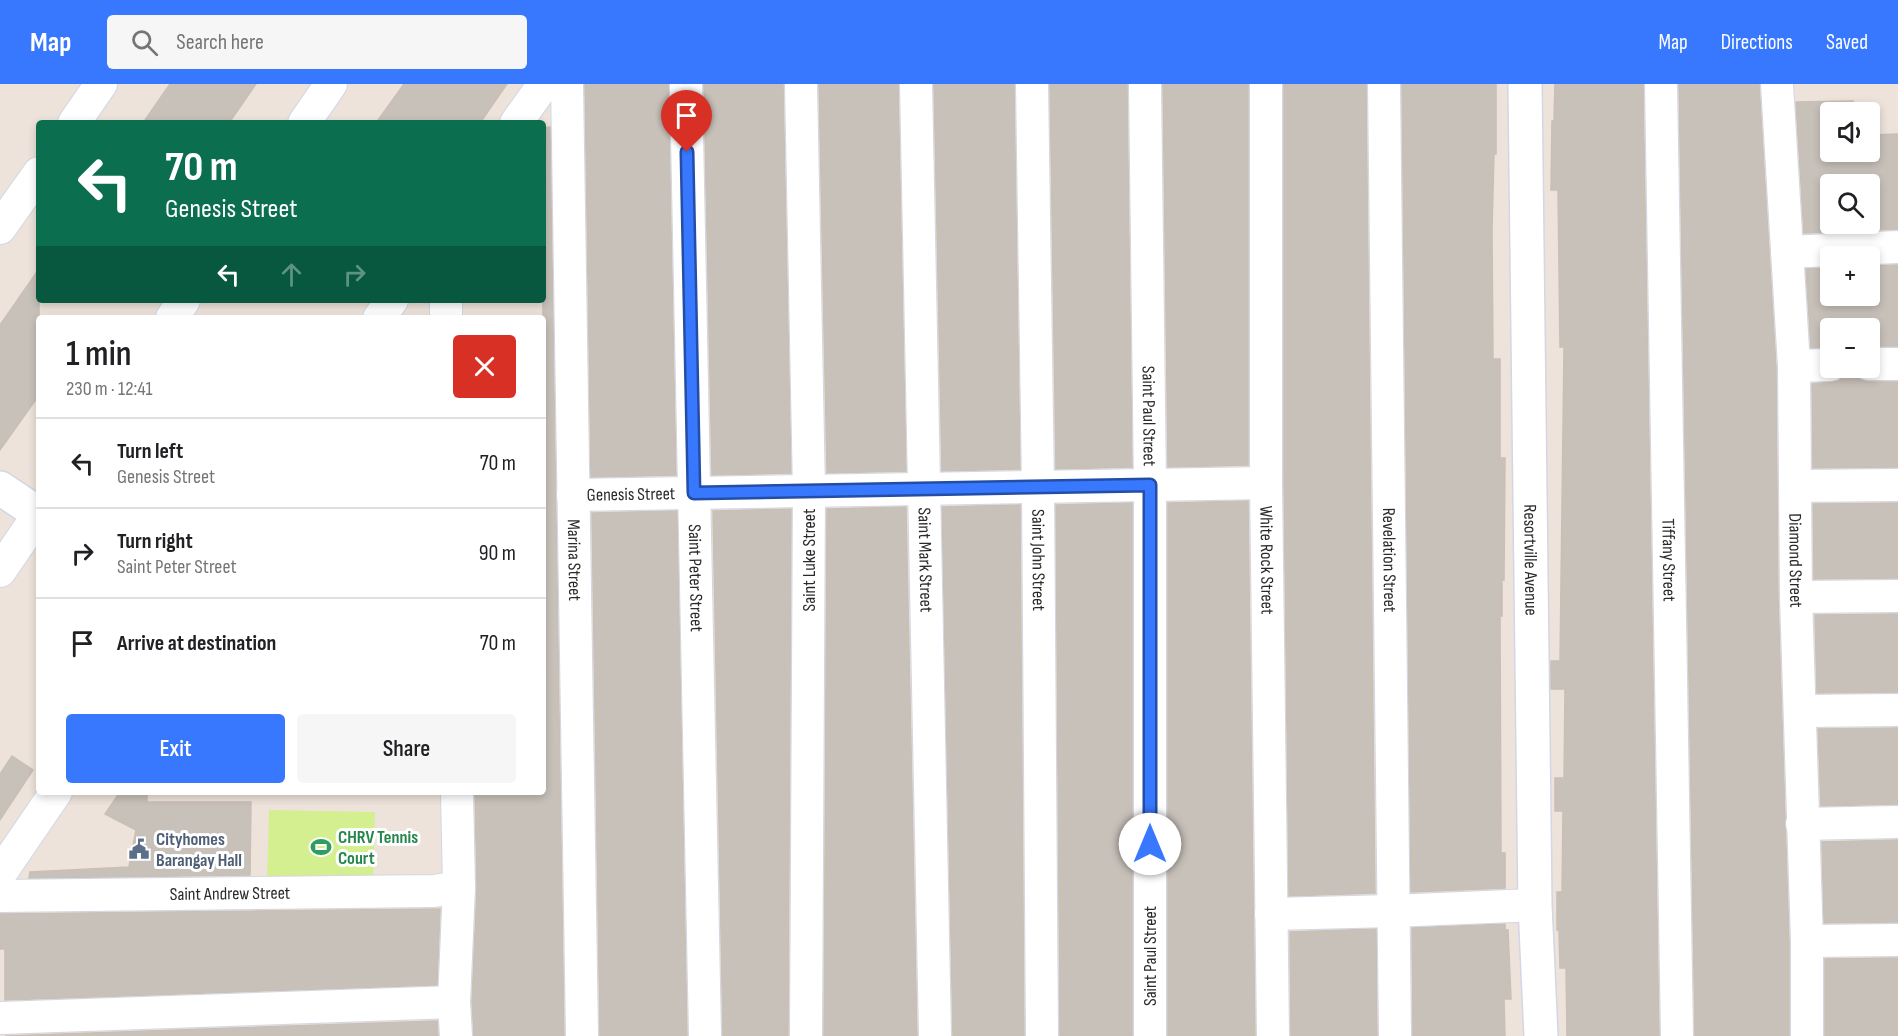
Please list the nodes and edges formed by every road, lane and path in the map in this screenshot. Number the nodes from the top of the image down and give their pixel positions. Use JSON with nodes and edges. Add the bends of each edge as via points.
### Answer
{"nodes":[{"id":1,"x":101,"y":84,"type":"edge"},
{"id":2,"x":331,"y":84,"type":"edge"},
{"id":3,"x":544,"y":84,"type":"edge"},
{"id":4,"x":567,"y":84,"type":"edge"},
{"id":5,"x":686,"y":84,"type":"edge"},
{"id":6,"x":801,"y":84,"type":"edge"},
{"id":7,"x":916,"y":84,"type":"edge"},
{"id":8,"x":1032,"y":84,"type":"edge"},
{"id":9,"x":1146,"y":84,"type":"edge"},
{"id":10,"x":1266,"y":84,"type":"edge"},
{"id":11,"x":1384,"y":84,"type":"edge"},
{"id":12,"x":1525,"y":84,"type":"edge"},
{"id":13,"x":1661,"y":84,"type":"edge"},
{"id":14,"x":1777,"y":84,"type":"edge"},
{"id":15,"x":76,"y":120,"type":"edge"},
{"id":16,"x":306,"y":120,"type":"edge"},
{"id":17,"x":518,"y":120,"type":"edge"},
{"id":18,"x":36,"y":177,"type":"edge"},
{"id":19,"x":0,"y":228,"type":"edge"},
{"id":20,"x":1898,"y":247,"type":"edge"},
{"id":21,"x":1787,"y":252,"type":"junction"},
{"id":22,"x":1880,"y":364,"type":"edge"},
{"id":23,"x":1898,"y":364,"type":"edge"},
{"id":24,"x":1820,"y":365,"type":"edge"},
{"id":25,"x":1794,"y":366,"type":"junction"},
{"id":26,"x":1266,"y":483,"type":"junction"},
{"id":27,"x":1150,"y":485,"type":"junction"},
{"id":28,"x":1898,"y":485,"type":"edge"},
{"id":29,"x":1795,"y":486,"type":"junction"},
{"id":30,"x":1038,"y":487,"type":"junction"},
{"id":31,"x":0,"y":488,"type":"edge"},
{"id":32,"x":924,"y":489,"type":"junction"},
{"id":33,"x":809,"y":491,"type":"junction"},
{"id":34,"x":694,"y":493,"type":"junction"},
{"id":35,"x":573,"y":495,"type":"junction"},
{"id":36,"x":36,"y":512,"type":"edge"},
{"id":37,"x":36,"y":518,"type":"edge"},
{"id":38,"x":0,"y":571,"type":"edge"},
{"id":39,"x":1796,"y":597,"type":"junction"},
{"id":40,"x":1898,"y":597,"type":"edge"},
{"id":41,"x":1898,"y":710,"type":"edge"},
{"id":42,"x":1801,"y":711,"type":"junction"},
{"id":43,"x":54,"y":795,"type":"edge"},
{"id":44,"x":457,"y":795,"type":"edge"},
{"id":45,"x":1898,"y":822,"type":"edge"},
{"id":46,"x":1802,"y":824,"type":"junction"},
{"id":47,"x":0,"y":874,"type":"edge"},
{"id":48,"x":459,"y":887,"type":"junction"},
{"id":49,"x":0,"y":896,"type":"edge"},
{"id":50,"x":1535,"y":905,"type":"junction"},
{"id":51,"x":1392,"y":911,"type":"junction"},
{"id":52,"x":1271,"y":914,"type":"junction"},
{"id":53,"x":1898,"y":940,"type":"edge"},
{"id":54,"x":1807,"y":941,"type":"junction"},
{"id":55,"x":454,"y":1002,"type":"junction"},
{"id":56,"x":0,"y":1018,"type":"edge"},
{"id":57,"x":456,"y":1036,"type":"edge"},
{"id":58,"x":582,"y":1036,"type":"edge"},
{"id":59,"x":705,"y":1036,"type":"edge"},
{"id":60,"x":806,"y":1036,"type":"edge"},
{"id":61,"x":934,"y":1036,"type":"edge"},
{"id":62,"x":1042,"y":1036,"type":"edge"},
{"id":63,"x":1150,"y":1036,"type":"edge"},
{"id":64,"x":1273,"y":1036,"type":"edge"},
{"id":65,"x":1395,"y":1036,"type":"edge"},
{"id":66,"x":1541,"y":1036,"type":"edge"},
{"id":67,"x":1677,"y":1036,"type":"edge"},
{"id":68,"x":1807,"y":1036,"type":"edge"}],
"edges":[{"from":1,"to":15,"type":"street"},
{"from":2,"to":16,"type":"street"},
{"from":3,"to":17,"type":"street"},
{"from":4,"to":35,"type":"street","name":"Marina Street"},
{"from":5,"to":34,"type":"street","name":"Saint Peter Street"},
{"from":6,"to":33,"type":"street","name":"Saint Luke Street"},
{"from":7,"to":32,"type":"street","name":"Saint Mark Street"},
{"from":8,"to":30,"type":"street","name":"Saint John Street"},
{"from":9,"to":27,"type":"street","name":"Saint Paul Street"},
{"from":10,"to":26,"type":"street","name":"White Rock Street"},
{"from":11,"to":51,"type":"street","name":"Revelation Street"},
{"from":12,"to":50,"type":"street","name":"Resortville Avenue"},
{"from":13,"to":67,"type":"street","name":"Tiffany Street"},
{"from":14,"to":21,"type":"street","name":"Diamond Street"},
{"from":18,"to":19,"type":"street"},
{"from":20,"to":21,"type":"street"},
{"from":21,"to":25,"type":"street","name":"Diamond Street"},
{"from":22,"to":23,"type":"street"},
{"from":24,"to":25,"type":"street"},
{"from":25,"to":29,"type":"street","name":"Diamond Street"},
{"from":26,"to":27,"type":"street","name":"Genesis Street"},
{"from":26,"to":52,"type":"street","name":"White Rock Street"},
{"from":27,"to":30,"type":"street","name":"Genesis Street"},
{"from":27,"to":63,"type":"street","name":"Saint Paul Street"},
{"from":28,"to":29,"type":"street"},
{"from":29,"to":39,"type":"street","name":"Diamond Street"},
{"from":30,"to":32,"type":"street","name":"Genesis Street"},
{"from":30,"to":62,"type":"street","name":"Saint John Street"},
{"from":31,"to":36,"type":"street"},
{"from":32,"to":33,"type":"street","name":"Genesis Street"},
{"from":32,"to":61,"type":"street","name":"Saint Mark Street"},
{"from":33,"to":34,"type":"street","name":"Genesis Street"},
{"from":33,"to":60,"type":"street","name":"Saint Luke Street"},
{"from":34,"to":35,"type":"street","name":"Genesis Street"},
{"from":34,"to":59,"type":"street","name":"Saint Peter Street"},
{"from":35,"to":58,"type":"street","name":"Marina Street"},
{"from":37,"to":38,"type":"street"},
{"from":39,"to":40,"type":"street"},
{"from":39,"to":42,"type":"street","name":"Diamond Street"},
{"from":41,"to":42,"type":"street"},
{"from":42,"to":46,"type":"street","name":"Diamond Street"},
{"from":43,"to":47,"type":"street"},
{"from":44,"to":48,"type":"street"},
{"from":45,"to":46,"type":"street"},
{"from":46,"to":54,"type":"street","name":"Diamond Street"},
{"from":48,"to":49,"type":"street","name":"Saint Andrew Street","via":[[434,891]]},
{"from":48,"to":55,"type":"street"},
{"from":50,"to":51,"type":"street"},
{"from":50,"to":66,"type":"street","name":"Resortville Avenue"},
{"from":51,"to":52,"type":"street"},
{"from":51,"to":65,"type":"street","name":"Revelation Street"},
{"from":52,"to":64,"type":"street","name":"White Rock Street"},
{"from":53,"to":54,"type":"street"},
{"from":54,"to":68,"type":"street","name":"Diamond Street"},
{"from":55,"to":56,"type":"street"},
{"from":55,"to":57,"type":"street"}]}
